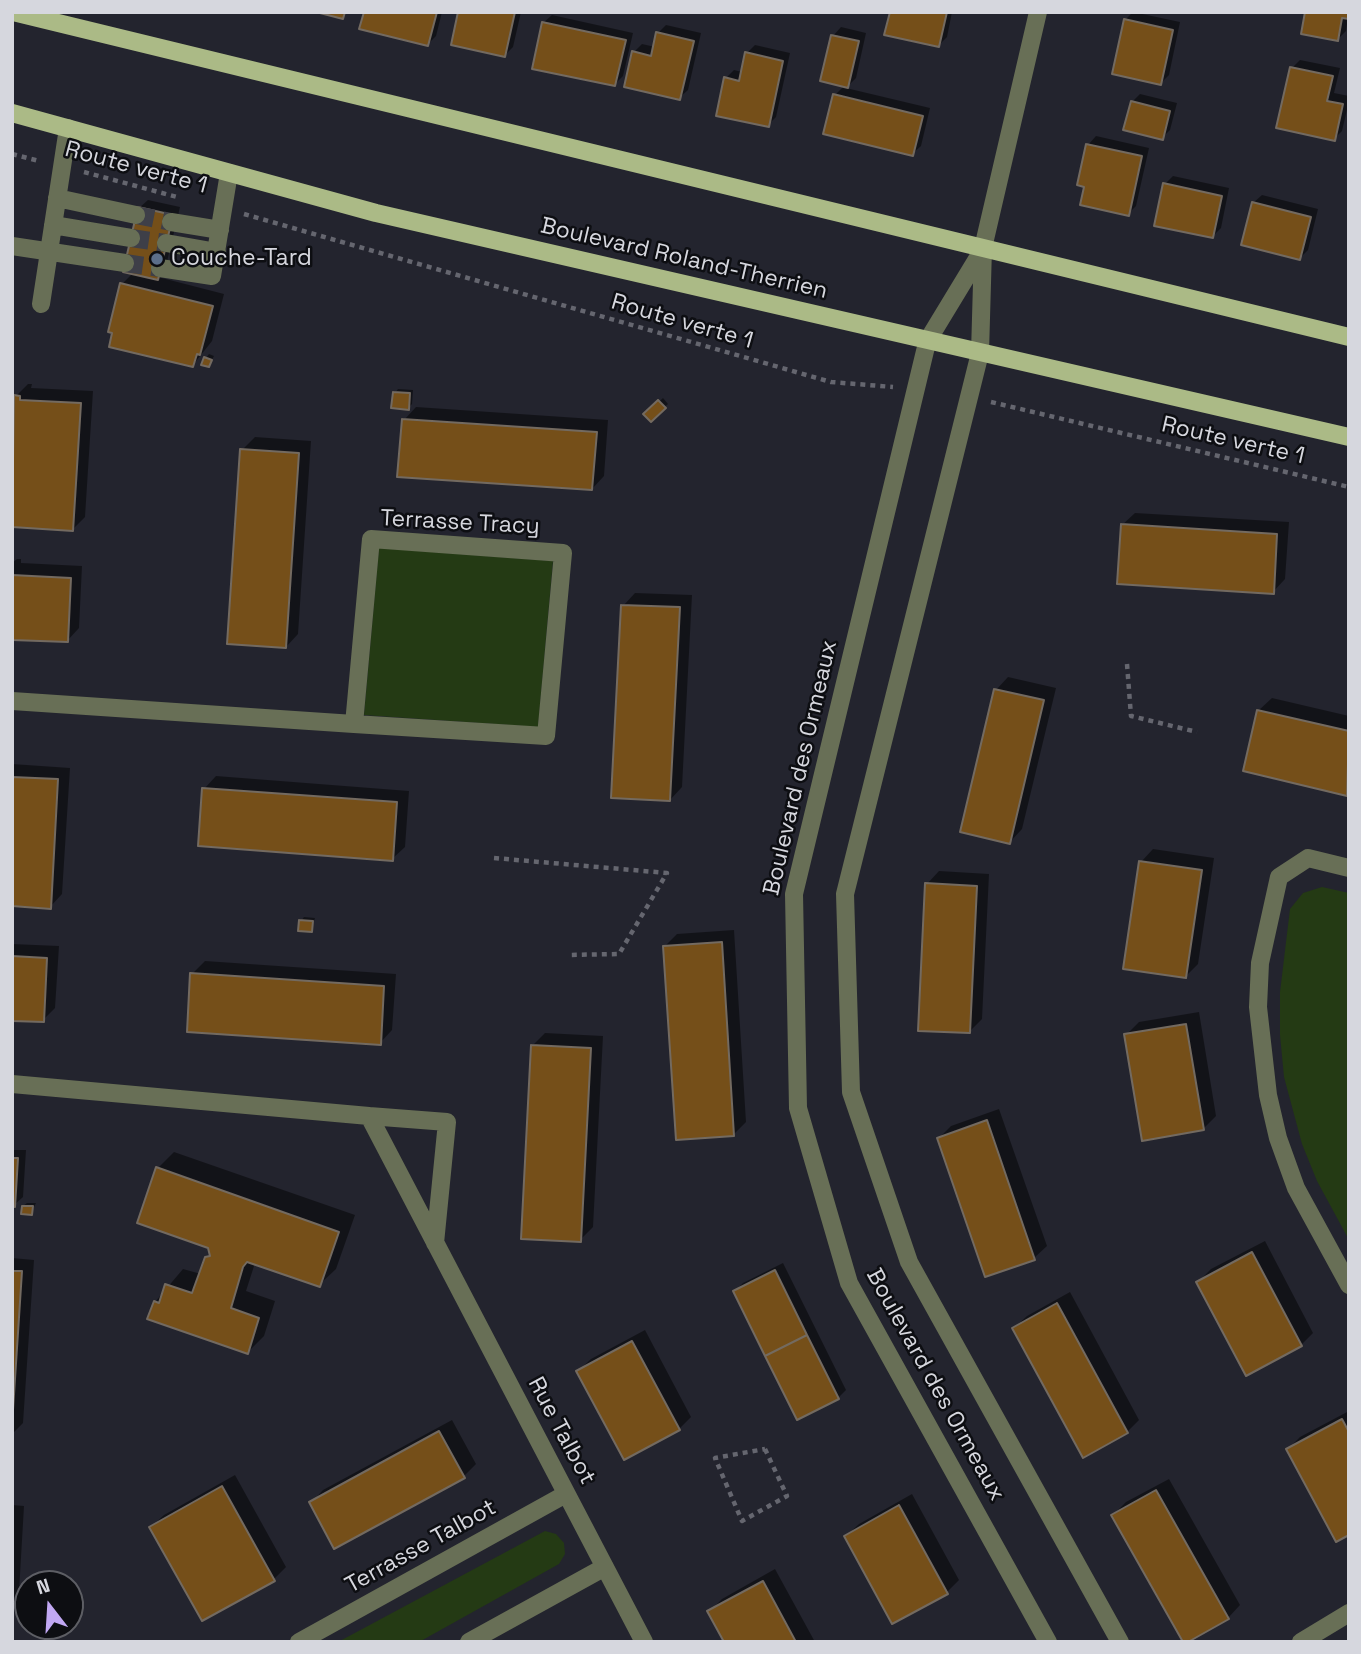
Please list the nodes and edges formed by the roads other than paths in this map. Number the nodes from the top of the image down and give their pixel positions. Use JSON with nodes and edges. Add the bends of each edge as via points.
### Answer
{"nodes":[{"id":1,"x":13,"y":12,"type":"edge"},
{"id":2,"x":1038,"y":12,"type":"edge"},
{"id":3,"x":12,"y":113,"type":"edge"},
{"id":4,"x":68,"y":128,"type":"junction"},
{"id":5,"x":229,"y":173,"type":"junction"},
{"id":6,"x":57,"y":198,"type":"junction"},
{"id":7,"x":136,"y":215,"type":"tunnel mouth"},
{"id":8,"x":171,"y":222,"type":"tunnel mouth"},
{"id":9,"x":53,"y":225,"type":"junction"},
{"id":10,"x":220,"y":230,"type":"junction"},
{"id":11,"x":131,"y":238,"type":"tunnel mouth"},
{"id":12,"x":166,"y":243,"type":"tunnel mouth"},
{"id":13,"x":12,"y":246,"type":"edge"},
{"id":14,"x":984,"y":248,"type":"junction"},
{"id":15,"x":48,"y":251,"type":"junction"},
{"id":16,"x":217,"y":253,"type":"junction"},
{"id":17,"x":125,"y":263,"type":"tunnel mouth"},
{"id":18,"x":160,"y":268,"type":"tunnel mouth"},
{"id":19,"x":41,"y":304,"type":"dead end"},
{"id":20,"x":1349,"y":337,"type":"edge"},
{"id":21,"x":928,"y":340,"type":"junction"},
{"id":22,"x":980,"y":353,"type":"junction"},
{"id":23,"x":1349,"y":437,"type":"edge"},
{"id":24,"x":12,"y":701,"type":"edge"},
{"id":25,"x":354,"y":724,"type":"junction"},
{"id":26,"x":1349,"y":868,"type":"edge"},
{"id":27,"x":12,"y":1084,"type":"edge"},
{"id":28,"x":369,"y":1116,"type":"junction"},
{"id":29,"x":435,"y":1242,"type":"junction"},
{"id":30,"x":1349,"y":1285,"type":"edge"},
{"id":31,"x":566,"y":1494,"type":"junction"},
{"id":32,"x":605,"y":1567,"type":"junction"},
{"id":33,"x":1349,"y":1613,"type":"edge"},
{"id":34,"x":299,"y":1642,"type":"edge"},
{"id":35,"x":469,"y":1642,"type":"edge"},
{"id":36,"x":644,"y":1642,"type":"edge"},
{"id":37,"x":1048,"y":1642,"type":"edge"},
{"id":38,"x":1119,"y":1642,"type":"edge"},
{"id":39,"x":1301,"y":1642,"type":"edge"}],
"edges":[{"from":1,"to":14,"type":"main road"},
{"from":2,"to":14,"type":"street","name":"Boulevard des Ormeaux"},
{"from":3,"to":4,"type":"main road","name":"Boulevard Roland-Therrien"},
{"from":4,"to":5,"type":"main road","name":"Boulevard Roland-Therrien"},
{"from":4,"to":6,"type":"street"},
{"from":5,"to":10,"type":"street"},
{"from":5,"to":21,"type":"main road","name":"Boulevard Roland-Therrien","via":[[376,213]]},
{"from":6,"to":7,"type":"street"},
{"from":6,"to":9,"type":"street"},
{"from":8,"to":10,"type":"street"},
{"from":9,"to":11,"type":"street"},
{"from":9,"to":15,"type":"street"},
{"from":10,"to":16,"type":"street"},
{"from":12,"to":16,"type":"street"},
{"from":13,"to":15,"type":"street"},
{"from":14,"to":20,"type":"main road"},
{"from":14,"to":21,"type":"street","name":"Boulevard des Ormeaux"},
{"from":14,"to":22,"type":"street","name":"Boulevard des Ormeaux"},
{"from":15,"to":17,"type":"street"},
{"from":15,"to":19,"type":"street"},
{"from":16,"to":18,"type":"street","via":[[212,276]]},
{"from":21,"to":22,"type":"main road","name":"Boulevard Roland-Therrien"},
{"from":21,"to":37,"type":"street","name":"Boulevard des Ormeaux","via":[[794,894],[798,1108],[849,1283]]},
{"from":22,"to":23,"type":"main road","name":"Boulevard Roland-Therrien"},
{"from":22,"to":38,"type":"street","name":"Boulevard des Ormeaux","via":[[845,894],[851,1092],[909,1262]]},
{"from":24,"to":25,"type":"street","name":"Terrasse Tracy"},
{"from":25,"to":25,"type":"street","name":"Terrasse Tracy","via":[[546,736],[563,553],[371,539]]},
{"from":26,"to":30,"type":"street","via":[[1308,858],[1279,877],[1260,963],[1258,1007],[1278,1138],[1296,1188]]},
{"from":27,"to":28,"type":"street"},
{"from":28,"to":29,"type":"street","name":"Rue Talbot"},
{"from":28,"to":29,"type":"street","via":[[447,1122]]},
{"from":29,"to":31,"type":"street","name":"Rue Talbot"},
{"from":31,"to":32,"type":"street","name":"Rue Talbot"},
{"from":31,"to":34,"type":"street","name":"Terrasse Talbot"},
{"from":32,"to":35,"type":"street"},
{"from":32,"to":36,"type":"street","name":"Rue Talbot"},
{"from":33,"to":39,"type":"street"}]}
